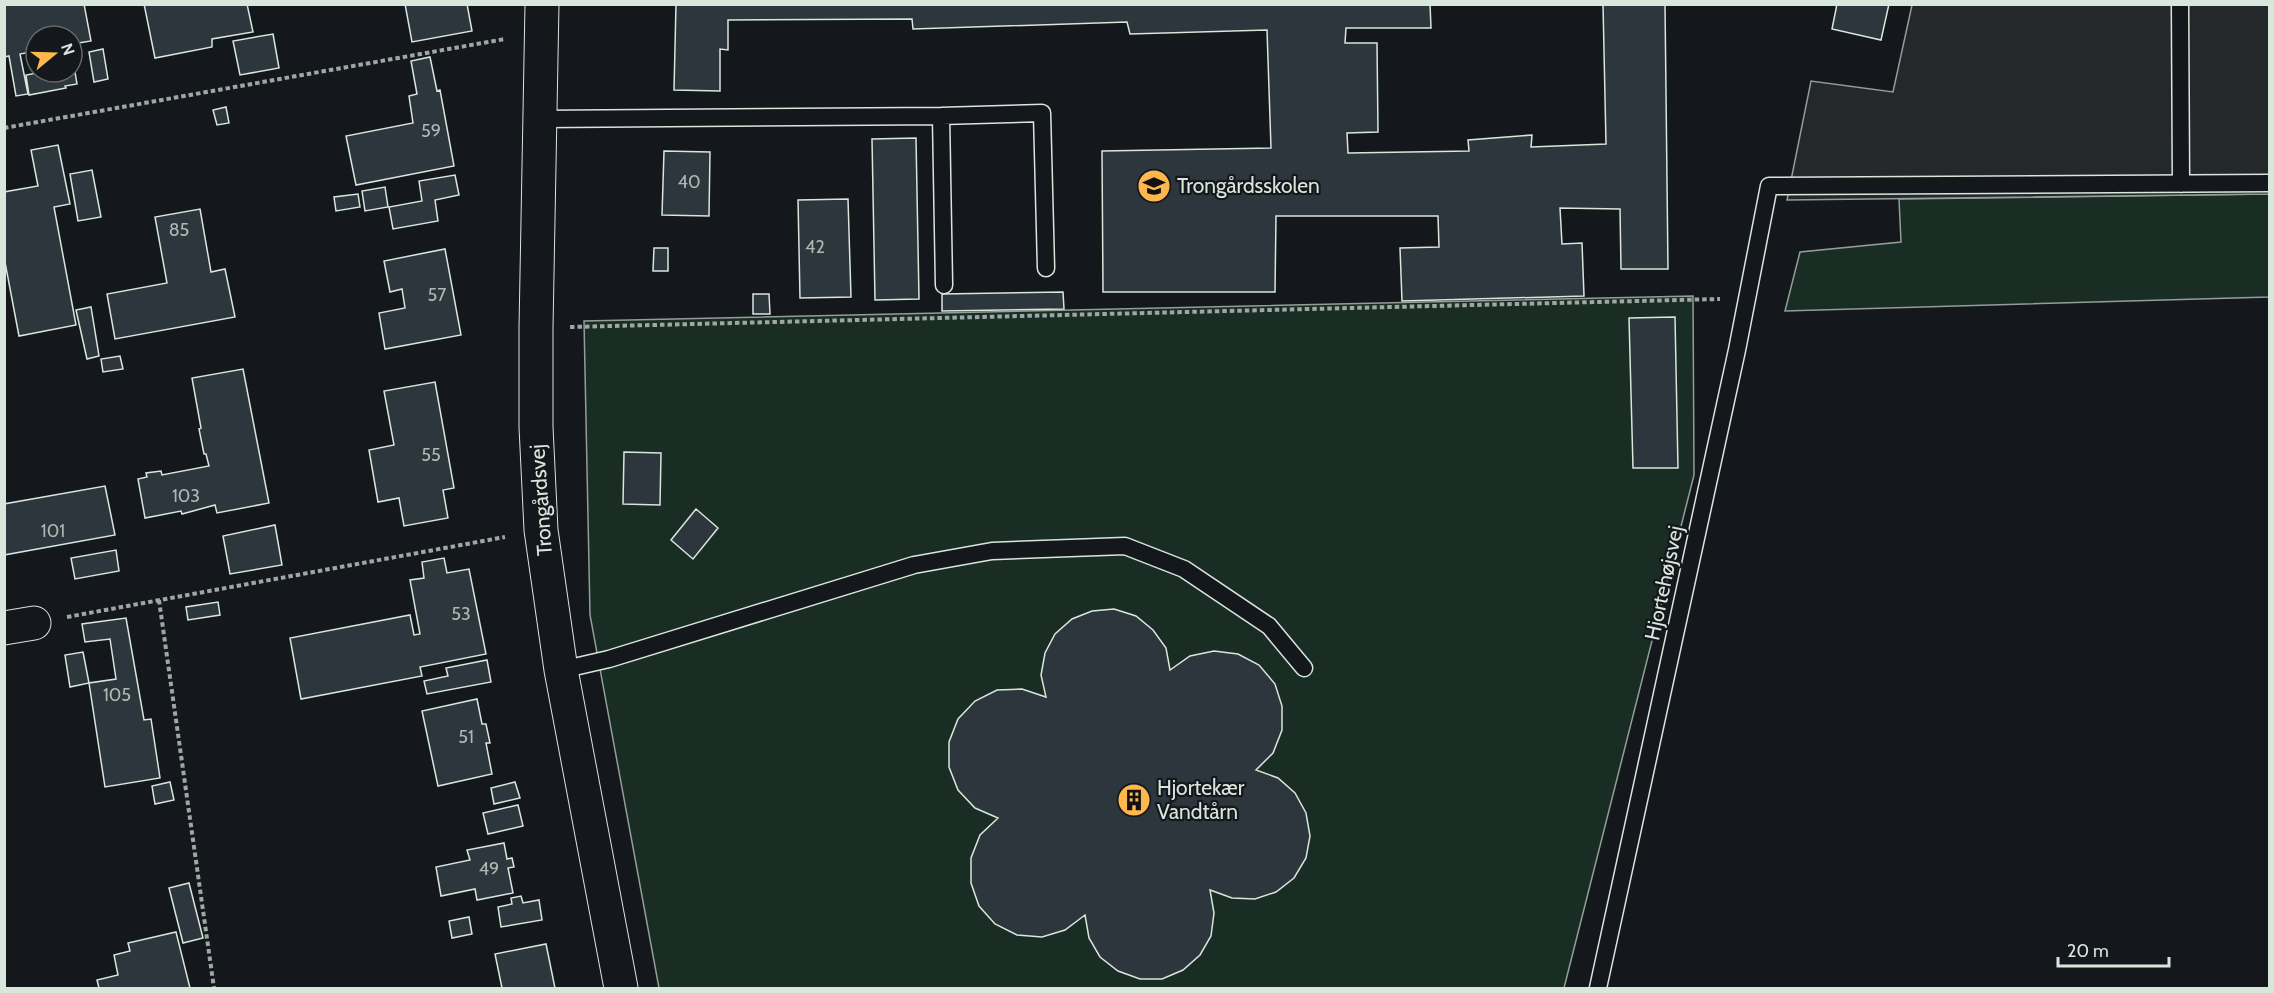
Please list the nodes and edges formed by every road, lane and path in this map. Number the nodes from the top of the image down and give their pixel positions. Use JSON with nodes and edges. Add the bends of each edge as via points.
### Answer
{"nodes":[{"id":1,"x":2180,"y":4,"type":"edge"},
{"id":2,"x":542,"y":18,"type":"edge"},
{"id":3,"x":941,"y":116,"type":"junction"},
{"id":4,"x":541,"y":119,"type":"junction"},
{"id":5,"x":4,"y":128,"type":"edge"},
{"id":6,"x":2270,"y":183,"type":"edge"},
{"id":7,"x":2181,"y":184,"type":"junction"},
{"id":8,"x":1046,"y":268,"type":"dead end"},
{"id":9,"x":944,"y":285,"type":"dead end"},
{"id":10,"x":1748,"y":298,"type":"junction"},
{"id":11,"x":536,"y":328,"type":"junction"},
{"id":12,"x":541,"y":530,"type":"junction"},
{"id":13,"x":159,"y":600,"type":"junction"},
{"id":14,"x":19,"y":626,"type":"edge"},
{"id":15,"x":1304,"y":668,"type":"dead end"},
{"id":16,"x":561,"y":670,"type":"junction"},
{"id":17,"x":214,"y":988,"type":"edge"},
{"id":18,"x":621,"y":988,"type":"edge"},
{"id":19,"x":1598,"y":988,"type":"edge"}],
"edges":[{"from":1,"to":7,"type":"lane"},
{"from":2,"to":4,"type":"street","name":"Trongårdsvej"},
{"from":2,"to":5,"type":"path"},
{"from":3,"to":4,"type":"lane"},
{"from":3,"to":8,"type":"lane","via":[[1042,113]]},
{"from":3,"to":9,"type":"lane"},
{"from":4,"to":11,"type":"street","name":"Trongårdsvej"},
{"from":6,"to":7,"type":"lane"},
{"from":7,"to":10,"type":"lane","name":"Hjortehøjsvej","via":[[1769,186]]},
{"from":10,"to":11,"type":"path"},
{"from":10,"to":19,"type":"lane","name":"Hjortehøjsvej"},
{"from":11,"to":12,"type":"street","name":"Trongårdsvej"},
{"from":12,"to":13,"type":"path"},
{"from":12,"to":16,"type":"street","name":"Trongårdsvej"},
{"from":13,"to":14,"type":"path"},
{"from":13,"to":17,"type":"path"},
{"from":15,"to":16,"type":"lane","via":[[1269,626],[1184,569],[1125,546],[992,551],[914,565],[609,659]]},
{"from":16,"to":18,"type":"street","name":"Trongårdsvej"}]}
